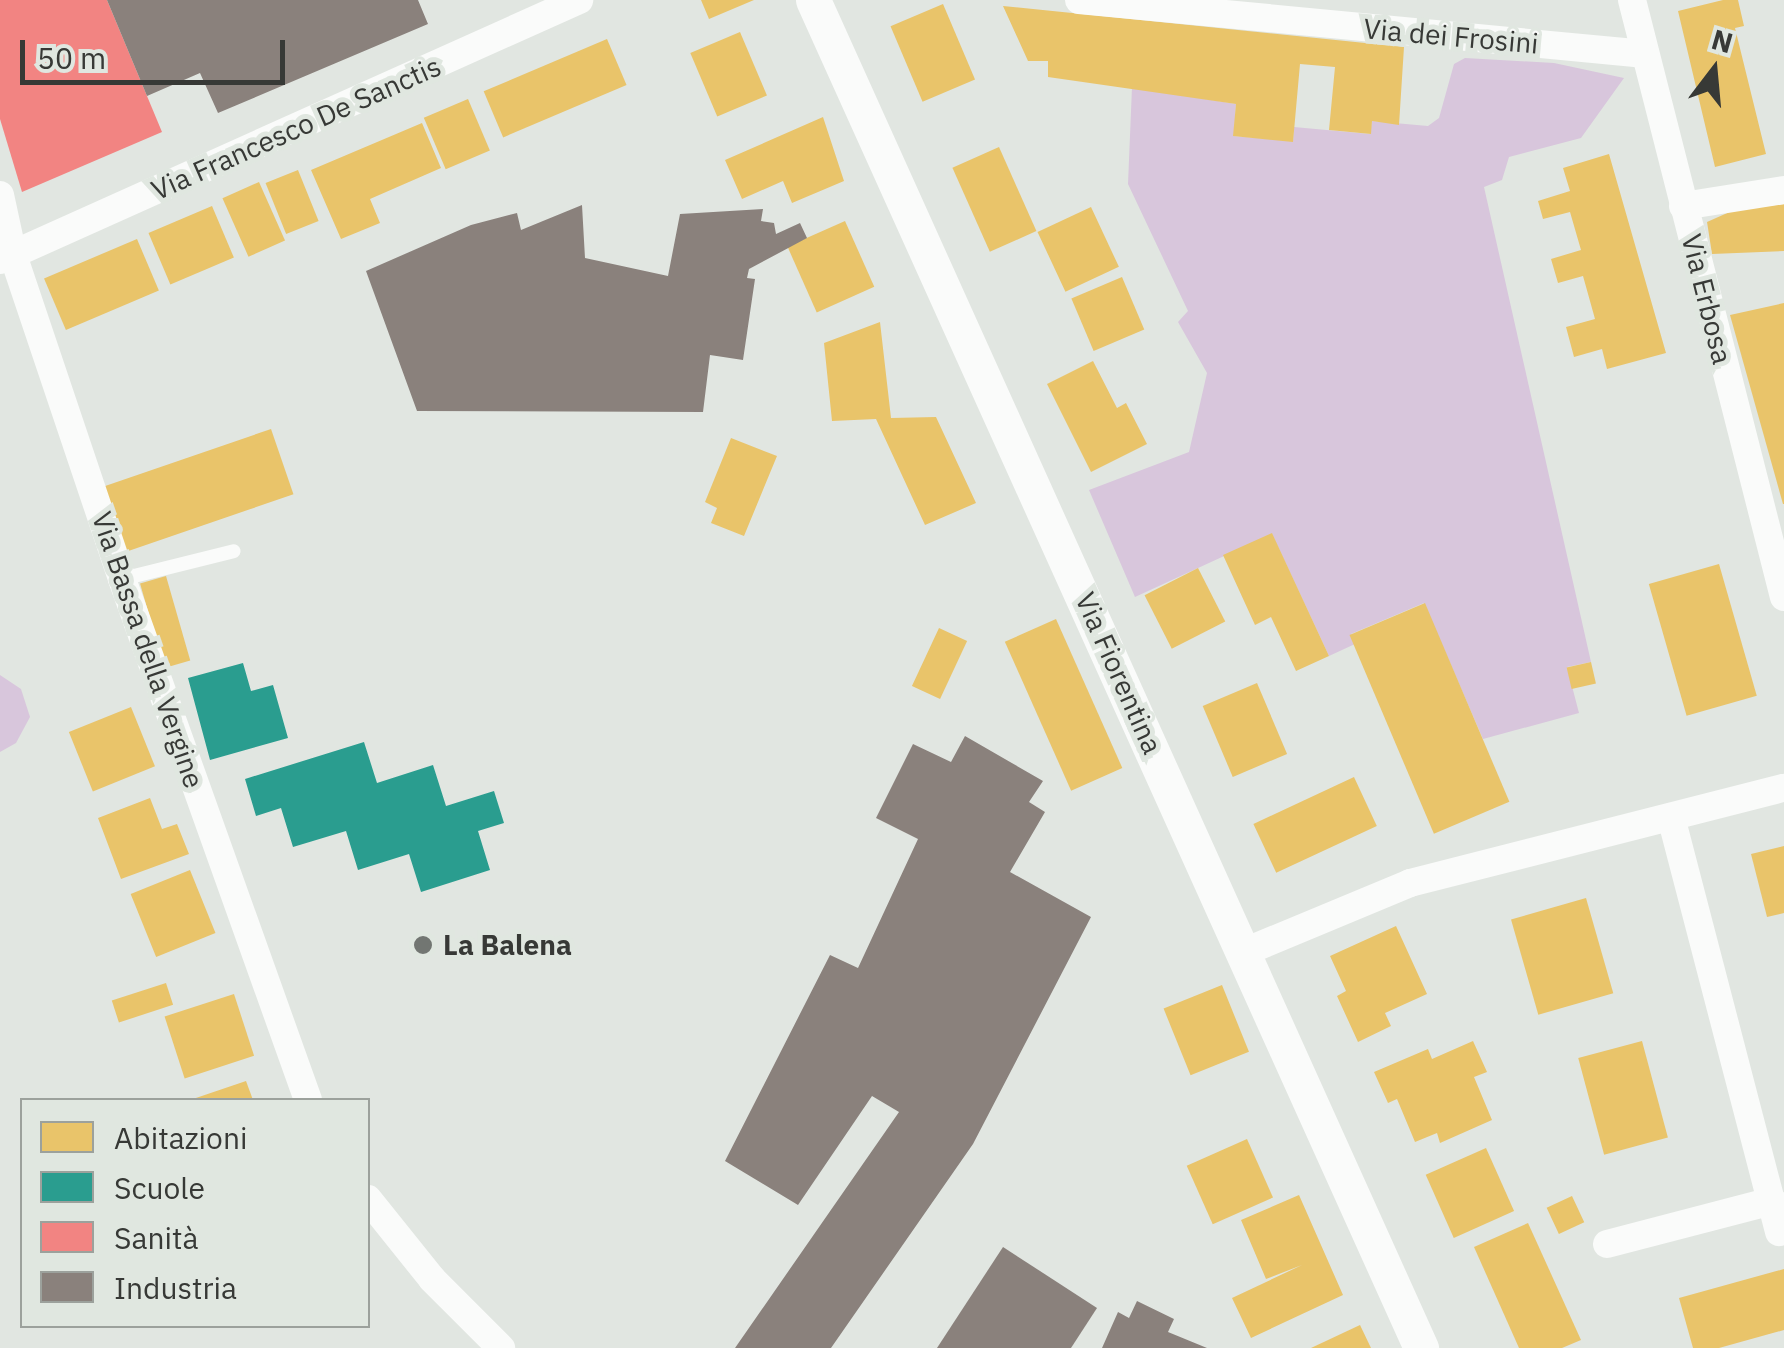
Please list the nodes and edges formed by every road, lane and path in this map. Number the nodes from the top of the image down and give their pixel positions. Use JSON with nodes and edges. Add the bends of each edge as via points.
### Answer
{"nodes":[{"id":1,"x":579,"y":0,"type":"edge"},
{"id":2,"x":813,"y":0,"type":"edge"},
{"id":3,"x":1079,"y":0,"type":"edge"},
{"id":4,"x":1632,"y":0,"type":"edge"},
{"id":5,"x":1644,"y":54,"type":"junction"},
{"id":6,"x":1784,"y":190,"type":"edge"},
{"id":7,"x":0,"y":196,"type":"edge"},
{"id":8,"x":1683,"y":206,"type":"junction"},
{"id":9,"x":6,"y":258,"type":"edge"},
{"id":10,"x":234,"y":550,"type":"dead end"},
{"id":11,"x":122,"y":579,"type":"junction"},
{"id":12,"x":1784,"y":597,"type":"edge"},
{"id":13,"x":1784,"y":788,"type":"edge"},
{"id":14,"x":1672,"y":817,"type":"junction"},
{"id":15,"x":1242,"y":954,"type":"junction"},
{"id":16,"x":307,"y":1098,"type":"edge"},
{"id":17,"x":1772,"y":1201,"type":"junction"},
{"id":18,"x":370,"y":1202,"type":"edge"},
{"id":19,"x":1779,"y":1232,"type":"dead end"},
{"id":20,"x":1607,"y":1244,"type":"dead end"},
{"id":21,"x":501,"y":1348,"type":"edge"},
{"id":22,"x":1421,"y":1348,"type":"edge"}],
"edges":[{"from":1,"to":9,"type":"street","name":"Via Francesco De Sanctis"},
{"from":2,"to":15,"type":"street","name":"Via Fiorentina"},
{"from":3,"to":5,"type":"street","name":"Via dei Frosini"},
{"from":4,"to":5,"type":"street","name":"Via Erbosa"},
{"from":5,"to":8,"type":"street","name":"Via Erbosa"},
{"from":6,"to":8,"type":"street"},
{"from":7,"to":9,"type":"street","name":"Via Bassa della Vergine"},
{"from":8,"to":12,"type":"street","name":"Via Erbosa"},
{"from":9,"to":11,"type":"street","name":"Via Bassa della Vergine"},
{"from":10,"to":11,"type":"lane"},
{"from":11,"to":16,"type":"street","name":"Via Bassa della Vergine"},
{"from":13,"to":14,"type":"street"},
{"from":14,"to":15,"type":"street","via":[[1410,883]]},
{"from":14,"to":17,"type":"street"},
{"from":15,"to":22,"type":"street","name":"Via Fiorentina"},
{"from":17,"to":19,"type":"street"},
{"from":17,"to":20,"type":"street"},
{"from":18,"to":21,"type":"street","via":[[432,1279]]}]}
